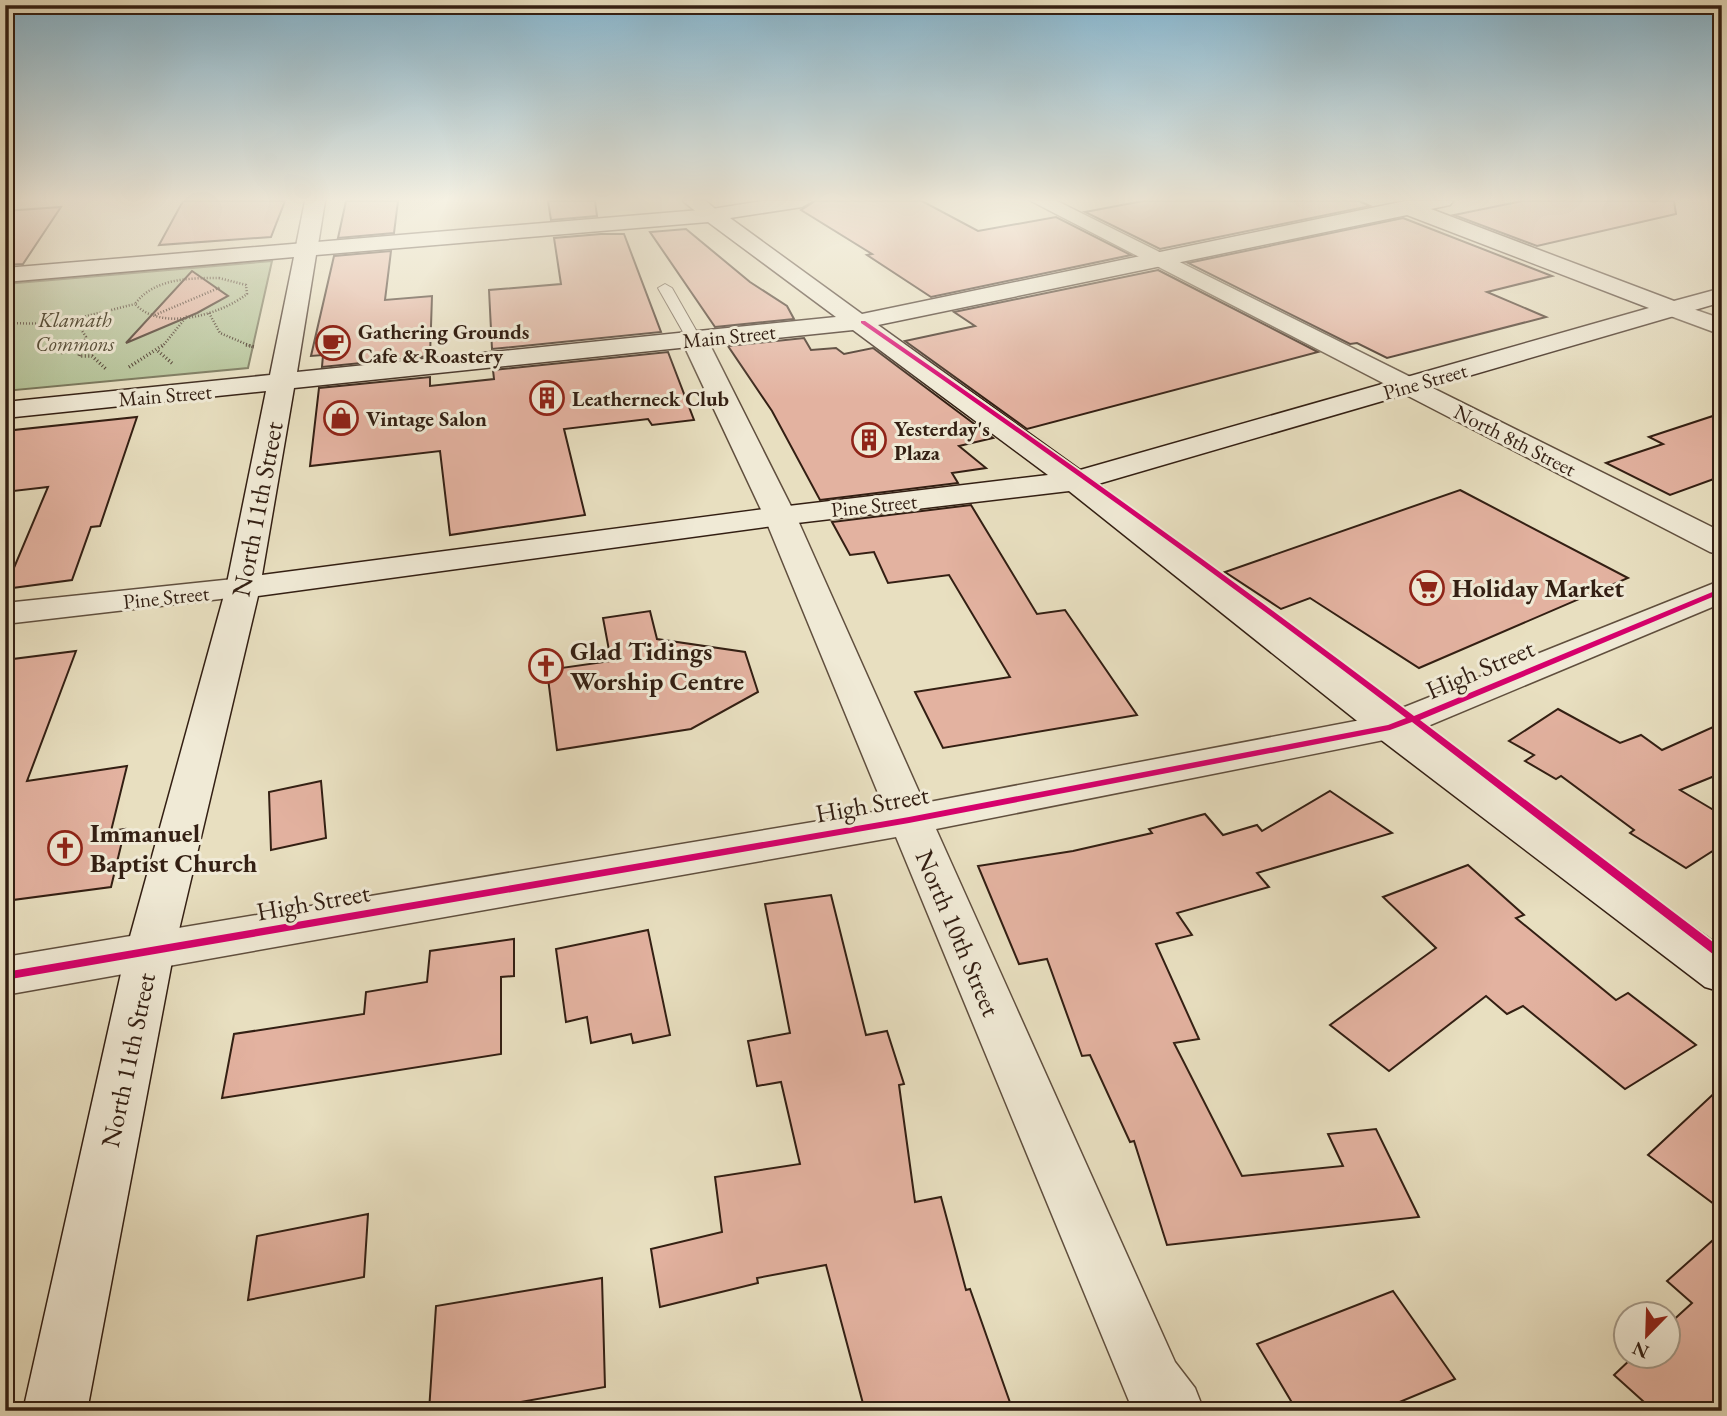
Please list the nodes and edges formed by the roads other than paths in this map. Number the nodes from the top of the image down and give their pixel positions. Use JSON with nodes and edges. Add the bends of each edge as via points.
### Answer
{"nodes":[{"id":1,"x":104,"y":267,"type":"edge"},
{"id":2,"x":303,"y":267,"type":"edge"},
{"id":3,"x":783,"y":267,"type":"edge"},
{"id":4,"x":1132,"y":267,"type":"edge"},
{"id":5,"x":1167,"y":267,"type":"edge"},
{"id":6,"x":1563,"y":267,"type":"edge"},
{"id":7,"x":5,"y":275,"type":"edge"},
{"id":8,"x":665,"y":288,"type":"dead end"},
{"id":9,"x":1722,"y":295,"type":"edge"},
{"id":10,"x":1673,"y":309,"type":"junction"},
{"id":11,"x":858,"y":322,"type":"junction"},
{"id":12,"x":1722,"y":327,"type":"edge"},
{"id":13,"x":694,"y":339,"type":"junction"},
{"id":14,"x":281,"y":384,"type":"junction"},
{"id":15,"x":1408,"y":386,"type":"junction"},
{"id":16,"x":5,"y":410,"type":"edge"},
{"id":17,"x":1075,"y":481,"type":"junction"},
{"id":18,"x":780,"y":516,"type":"junction"},
{"id":19,"x":1722,"y":545,"type":"edge"},
{"id":20,"x":243,"y":588,"type":"junction"},
{"id":21,"x":1722,"y":590,"type":"edge"},
{"id":22,"x":5,"y":614,"type":"edge"},
{"id":23,"x":1390,"y":727,"type":"junction"},
{"id":24,"x":909,"y":820,"type":"junction"},
{"id":25,"x":150,"y":951,"type":"junction"},
{"id":26,"x":1722,"y":974,"type":"edge"},
{"id":27,"x":5,"y":976,"type":"edge"},
{"id":28,"x":55,"y":1411,"type":"edge"},
{"id":29,"x":1172,"y":1411,"type":"edge"}],
"edges":[{"from":1,"to":7,"type":"street"},
{"from":2,"to":14,"type":"street","name":"North 11th Street"},
{"from":3,"to":11,"type":"street"},
{"from":4,"to":11,"type":"street","name":"Main Street"},
{"from":5,"to":15,"type":"street","name":"North 8th Street"},
{"from":6,"to":10,"type":"street"},
{"from":8,"to":13,"type":"lane"},
{"from":9,"to":10,"type":"street","name":"Pine Street"},
{"from":10,"to":12,"type":"street"},
{"from":10,"to":15,"type":"street","name":"Pine Street"},
{"from":11,"to":13,"type":"street","name":"Main Street"},
{"from":11,"to":17,"type":"street"},
{"from":13,"to":14,"type":"street","name":"Main Street"},
{"from":13,"to":18,"type":"street","name":"North 10th Street"},
{"from":14,"to":16,"type":"street","name":"Main Street"},
{"from":14,"to":20,"type":"street","name":"North 11th Street"},
{"from":15,"to":17,"type":"street","name":"Pine Street"},
{"from":15,"to":19,"type":"street","name":"North 8th Street"},
{"from":17,"to":18,"type":"street","name":"Pine Street"},
{"from":17,"to":23,"type":"street"},
{"from":18,"to":20,"type":"street","name":"Pine Street"},
{"from":18,"to":24,"type":"street","name":"North 10th Street"},
{"from":20,"to":22,"type":"street","name":"Pine Street"},
{"from":20,"to":25,"type":"street","name":"North 11th Street"},
{"from":21,"to":23,"type":"street","name":"High Street"},
{"from":23,"to":24,"type":"street","name":"High Street"},
{"from":23,"to":26,"type":"street"},
{"from":24,"to":25,"type":"street","name":"High Street"},
{"from":24,"to":29,"type":"street","name":"North 10th Street","via":[[1153,1384]]},
{"from":25,"to":27,"type":"street","name":"High Street"},
{"from":25,"to":28,"type":"street","name":"North 11th Street"}]}
